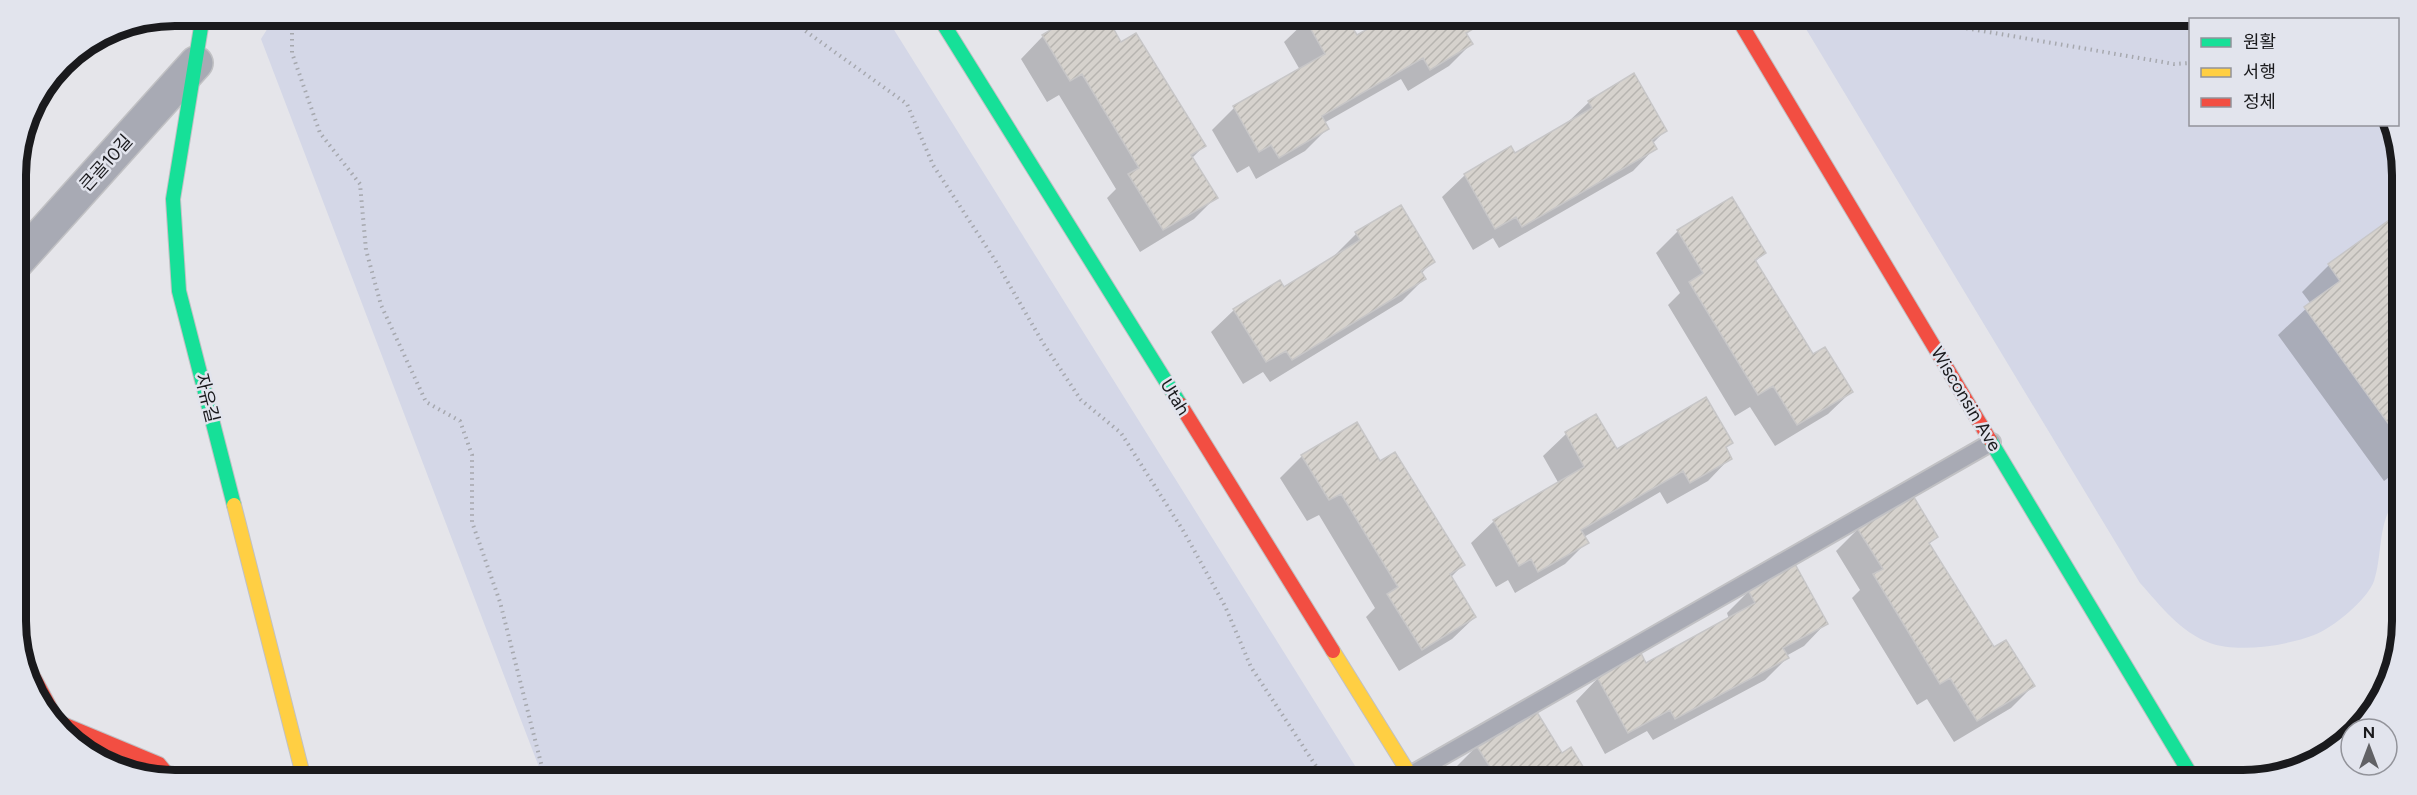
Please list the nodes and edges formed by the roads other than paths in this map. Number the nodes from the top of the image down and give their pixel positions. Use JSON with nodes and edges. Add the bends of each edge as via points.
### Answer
{"nodes":[{"id":1,"x":201,"y":26,"type":"edge"},
{"id":2,"x":945,"y":26,"type":"edge"},
{"id":3,"x":1742,"y":26,"type":"edge"},
{"id":4,"x":196,"y":63,"type":"junction"},
{"id":5,"x":26,"y":252,"type":"edge"},
{"id":6,"x":1992,"y":442,"type":"junction"},
{"id":7,"x":70,"y":727,"type":"edge"},
{"id":8,"x":163,"y":769,"type":"edge"},
{"id":9,"x":1407,"y":769,"type":"edge"},
{"id":10,"x":1422,"y":769,"type":"edge"},
{"id":11,"x":2187,"y":769,"type":"edge"},
{"id":12,"x":302,"y":770,"type":"edge"}],
"edges":[{"from":1,"to":4,"type":"street","name":"자유길"},
{"from":2,"to":9,"type":"street","name":"Utah"},
{"from":3,"to":6,"type":"street","name":"Wisconsin Ave"},
{"from":4,"to":5,"type":"street","name":"큰골10길"},
{"from":4,"to":12,"type":"street","name":"자유길","via":[[173,200],[179,291]]},
{"from":6,"to":10,"type":"lane"},
{"from":6,"to":11,"type":"street","name":"Wisconsin Ave"},
{"from":7,"to":8,"type":"street"}]}
